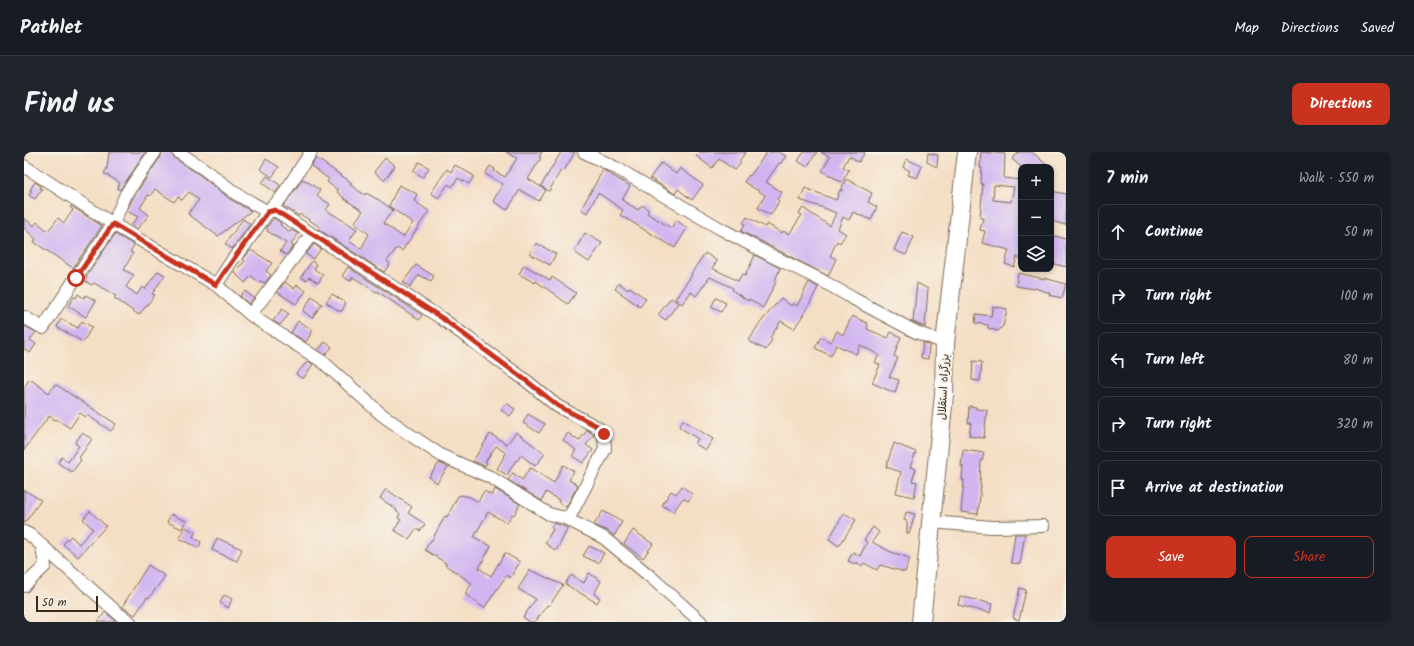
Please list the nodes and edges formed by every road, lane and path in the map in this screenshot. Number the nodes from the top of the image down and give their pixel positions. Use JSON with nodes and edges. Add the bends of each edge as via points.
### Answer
{"nodes":[{"id":1,"x":155,"y":152,"type":"edge"},
{"id":2,"x":178,"y":152,"type":"edge"},
{"id":3,"x":311,"y":152,"type":"edge"},
{"id":4,"x":584,"y":152,"type":"edge"},
{"id":5,"x":967,"y":152,"type":"edge"},
{"id":6,"x":24,"y":166,"type":"edge"},
{"id":7,"x":268,"y":212,"type":"junction"},
{"id":8,"x":113,"y":224,"type":"junction"},
{"id":9,"x":311,"y":235,"type":"junction"},
{"id":10,"x":216,"y":285,"type":"junction"},
{"id":11,"x":252,"y":316,"type":"junction"},
{"id":12,"x":24,"y":317,"type":"edge"},
{"id":13,"x":946,"y":343,"type":"junction"},
{"id":14,"x":565,"y":518,"type":"junction"},
{"id":15,"x":931,"y":522,"type":"junction"},
{"id":16,"x":1044,"y":526,"type":"dead end"},
{"id":17,"x":26,"y":536,"type":"edge"},
{"id":18,"x":42,"y":546,"type":"junction"},
{"id":19,"x":24,"y":586,"type":"edge"},
{"id":20,"x":130,"y":622,"type":"edge"},
{"id":21,"x":701,"y":622,"type":"edge"},
{"id":22,"x":920,"y":622,"type":"edge"}],
"edges":[{"from":1,"to":8,"type":"street","via":[[126,194]]},
{"from":2,"to":7,"type":"street"},
{"from":3,"to":7,"type":"street","via":[[281,198]]},
{"from":4,"to":13,"type":"street","via":[[770,255],[916,332]]},
{"from":5,"to":13,"type":"highway","name":"بزرگراه استقلال"},
{"from":6,"to":8,"type":"street"},
{"from":7,"to":9,"type":"street","via":[[275,210]]},
{"from":7,"to":10,"type":"street"},
{"from":8,"to":10,"type":"street"},
{"from":8,"to":12,"type":"street","via":[[43,328]]},
{"from":9,"to":11,"type":"street"},
{"from":9,"to":14,"type":"street","via":[[442,318],[558,406],[597,426],[604,434],[606,449],[572,514]]},
{"from":10,"to":11,"type":"street"},
{"from":11,"to":14,"type":"street","via":[[323,362],[381,414],[442,456],[490,477],[549,514]]},
{"from":13,"to":15,"type":"highway","name":"بزرگراه استقلال","via":[[944,395]]},
{"from":14,"to":21,"type":"street","via":[[604,538]]},
{"from":15,"to":16,"type":"street","via":[[992,527]]},
{"from":15,"to":22,"type":"highway","name":"بزرگراه استقلال"},
{"from":17,"to":18,"type":"street"},
{"from":18,"to":19,"type":"street","via":[[45,566]]},
{"from":18,"to":20,"type":"street"}]}
